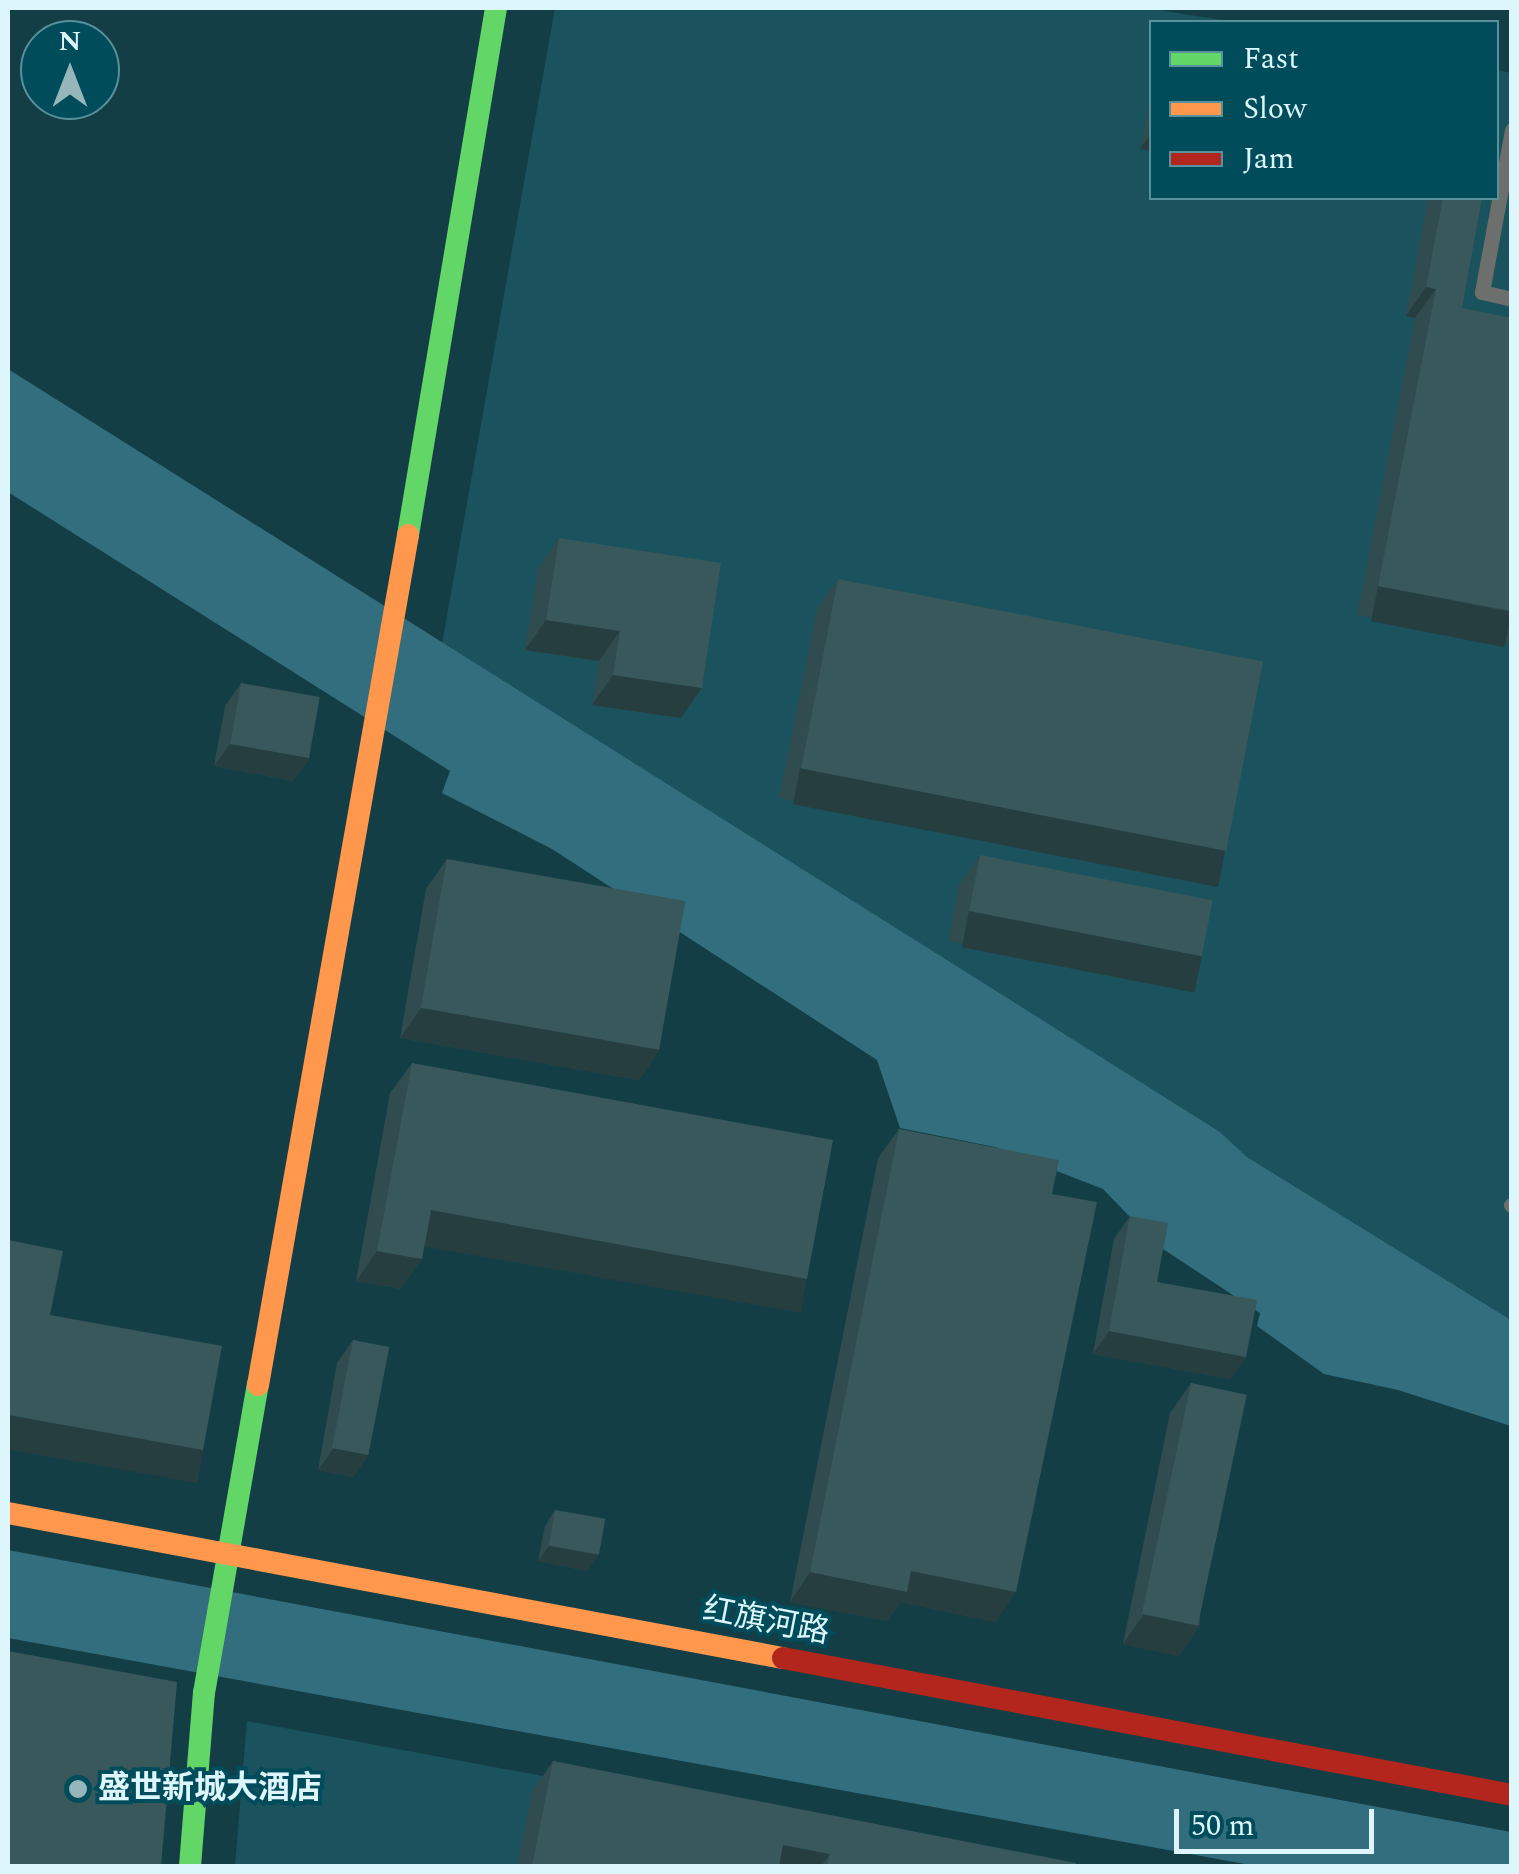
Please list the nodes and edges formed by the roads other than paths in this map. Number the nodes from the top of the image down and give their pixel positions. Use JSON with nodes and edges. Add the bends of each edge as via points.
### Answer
{"nodes":[{"id":1,"x":496,"y":8,"type":"edge"},
{"id":2,"x":1512,"y":130,"type":"edge"},
{"id":3,"x":1512,"y":299,"type":"edge"},
{"id":4,"x":8,"y":1514,"type":"edge"},
{"id":5,"x":228,"y":1563,"type":"junction"},
{"id":6,"x":1512,"y":1795,"type":"edge"},
{"id":7,"x":190,"y":1866,"type":"edge"}],
"edges":[{"from":1,"to":5,"type":"street"},
{"from":2,"to":3,"type":"lane","via":[[1482,292]]},
{"from":4,"to":5,"type":"street","name":"红旗河路"},
{"from":5,"to":6,"type":"street","name":"红旗河路"},
{"from":5,"to":7,"type":"street","via":[[204,1692]]}]}
